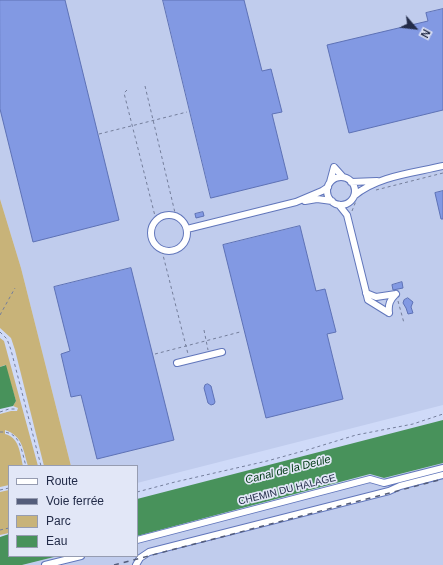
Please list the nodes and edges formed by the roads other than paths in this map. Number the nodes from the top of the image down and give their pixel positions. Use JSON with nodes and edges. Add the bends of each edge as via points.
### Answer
{"nodes":[{"id":1,"x":443,"y":166,"type":"edge"},
{"id":2,"x":343,"y":177,"type":"junction"},
{"id":3,"x":381,"y":181,"type":"junction"},
{"id":4,"x":351,"y":182,"type":"junction"},
{"id":5,"x":329,"y":185,"type":"junction"},
{"id":6,"x":353,"y":199,"type":"junction"},
{"id":7,"x":332,"y":201,"type":"junction"},
{"id":8,"x":296,"y":202,"type":"junction"},
{"id":9,"x":338,"y":205,"type":"junction"},
{"id":10,"x":347,"y":215,"type":"junction"},
{"id":11,"x":186,"y":229,"type":"junction"},
{"id":12,"x":366,"y":293,"type":"junction"},
{"id":13,"x":222,"y":352,"type":"dead end"},
{"id":14,"x":177,"y":363,"type":"dead end"},
{"id":15,"x":443,"y":468,"type":"edge"},
{"id":16,"x":443,"y":475,"type":"edge"},
{"id":17,"x":138,"y":540,"type":"edge"},
{"id":18,"x":77,"y":557,"type":"edge"},
{"id":19,"x":45,"y":565,"type":"edge"},
{"id":20,"x":136,"y":565,"type":"edge"}],
"edges":[{"from":1,"to":3,"type":"street"},
{"from":2,"to":4,"type":"street"},
{"from":2,"to":5,"type":"street","via":[[337,178]]},
{"from":2,"to":5,"type":"street","via":[[334,167]]},
{"from":3,"to":4,"type":"street"},
{"from":3,"to":6,"type":"street","via":[[361,190]]},
{"from":4,"to":6,"type":"street","via":[[355,190]]},
{"from":5,"to":7,"type":"street","via":[[328,196]]},
{"from":5,"to":8,"type":"street","via":[[322,191]]},
{"from":6,"to":9,"type":"street"},
{"from":6,"to":10,"type":"street"},
{"from":7,"to":8,"type":"street"},
{"from":7,"to":9,"type":"street"},
{"from":8,"to":11,"type":"street"},
{"from":9,"to":10,"type":"street"},
{"from":10,"to":12,"type":"street"},
{"from":11,"to":11,"type":"street","via":[[182,221],[170,215],[156,220],[150,233],[157,248],[169,252],[180,248],[186,238]]},
{"from":12,"to":12,"type":"street","via":[[368,300],[389,313],[390,301],[396,294],[376,296]]},
{"from":13,"to":14,"type":"street"},
{"from":15,"to":17,"type":"street","name":"CHEMIN DU HALAGE","via":[[384,483],[370,479]]},
{"from":16,"to":20,"type":"street","via":[[149,552],[140,558]]},
{"from":18,"to":19,"type":"street"}]}
